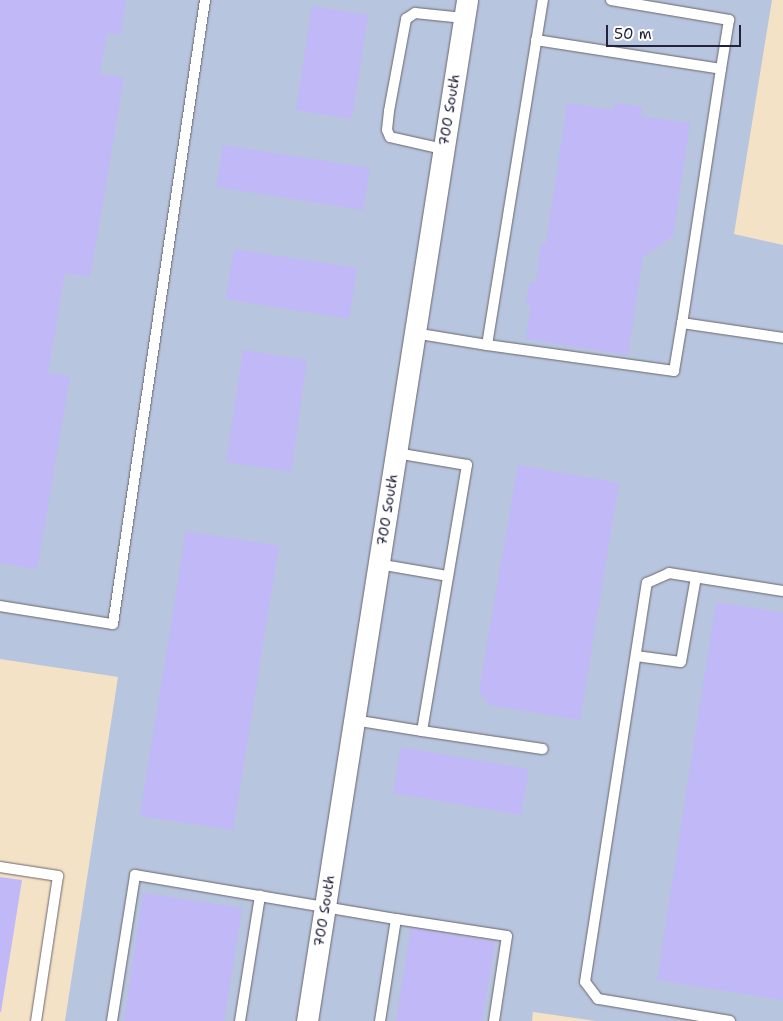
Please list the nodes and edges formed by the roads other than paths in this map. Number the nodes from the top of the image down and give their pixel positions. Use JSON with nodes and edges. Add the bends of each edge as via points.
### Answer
{"nodes":[{"id":1,"x":204,"y":0,"type":"edge"},
{"id":2,"x":543,"y":0,"type":"edge"},
{"id":3,"x":611,"y":0,"type":"edge"},
{"id":4,"x":465,"y":9,"type":"edge"},
{"id":5,"x":536,"y":40,"type":"junction"},
{"id":6,"x":721,"y":70,"type":"junction"},
{"id":7,"x":443,"y":149,"type":"junction"},
{"id":8,"x":682,"y":323,"type":"junction"},
{"id":9,"x":414,"y":333,"type":"junction"},
{"id":10,"x":783,"y":338,"type":"edge"},
{"id":11,"x":488,"y":345,"type":"junction"},
{"id":12,"x":396,"y":453,"type":"junction"},
{"id":13,"x":378,"y":564,"type":"junction"},
{"id":14,"x":448,"y":576,"type":"junction"},
{"id":15,"x":696,"y":577,"type":"junction"},
{"id":16,"x":783,"y":591,"type":"edge"},
{"id":17,"x":0,"y":606,"type":"edge"},
{"id":18,"x":636,"y":656,"type":"junction"},
{"id":19,"x":354,"y":720,"type":"junction"},
{"id":20,"x":422,"y":731,"type":"junction"},
{"id":21,"x":543,"y":749,"type":"dead end"},
{"id":22,"x":0,"y":867,"type":"edge"},
{"id":23,"x":260,"y":896,"type":"junction"},
{"id":24,"x":325,"y":908,"type":"junction"},
{"id":25,"x":396,"y":919,"type":"junction"},
{"id":26,"x":36,"y":1021,"type":"edge"},
{"id":27,"x":112,"y":1021,"type":"edge"},
{"id":28,"x":240,"y":1021,"type":"edge"},
{"id":29,"x":307,"y":1021,"type":"edge"},
{"id":30,"x":380,"y":1021,"type":"edge"},
{"id":31,"x":494,"y":1021,"type":"edge"},
{"id":32,"x":730,"y":1021,"type":"edge"}],
"edges":[{"from":1,"to":17,"type":"lane","via":[[112,624]]},
{"from":2,"to":5,"type":"lane"},
{"from":3,"to":6,"type":"lane","via":[[729,20]]},
{"from":4,"to":7,"type":"street","name":"700 South"},
{"from":4,"to":7,"type":"lane","via":[[415,13],[406,19],[389,111],[387,130],[390,137]]},
{"from":5,"to":6,"type":"lane"},
{"from":5,"to":11,"type":"lane"},
{"from":6,"to":8,"type":"lane"},
{"from":7,"to":9,"type":"street","name":"700 South"},
{"from":8,"to":10,"type":"lane"},
{"from":8,"to":11,"type":"lane","via":[[674,371]]},
{"from":9,"to":11,"type":"lane"},
{"from":9,"to":12,"type":"street","name":"700 South"},
{"from":12,"to":13,"type":"street","name":"700 South"},
{"from":12,"to":14,"type":"lane","via":[[467,465]]},
{"from":13,"to":14,"type":"lane"},
{"from":13,"to":19,"type":"street","name":"700 South"},
{"from":14,"to":20,"type":"lane"},
{"from":15,"to":16,"type":"lane"},
{"from":15,"to":18,"type":"lane","via":[[669,573],[647,583]]},
{"from":15,"to":18,"type":"lane","via":[[681,662]]},
{"from":18,"to":32,"type":"lane","via":[[585,982],[598,999]]},
{"from":19,"to":20,"type":"lane"},
{"from":19,"to":24,"type":"street","name":"700 South"},
{"from":20,"to":21,"type":"lane"},
{"from":22,"to":26,"type":"lane","via":[[58,876]]},
{"from":23,"to":24,"type":"lane"},
{"from":23,"to":27,"type":"lane","via":[[135,875]]},
{"from":23,"to":28,"type":"lane"},
{"from":24,"to":25,"type":"lane"},
{"from":24,"to":29,"type":"street","name":"700 South"},
{"from":25,"to":30,"type":"lane"},
{"from":25,"to":31,"type":"lane","via":[[507,936]]}]}
